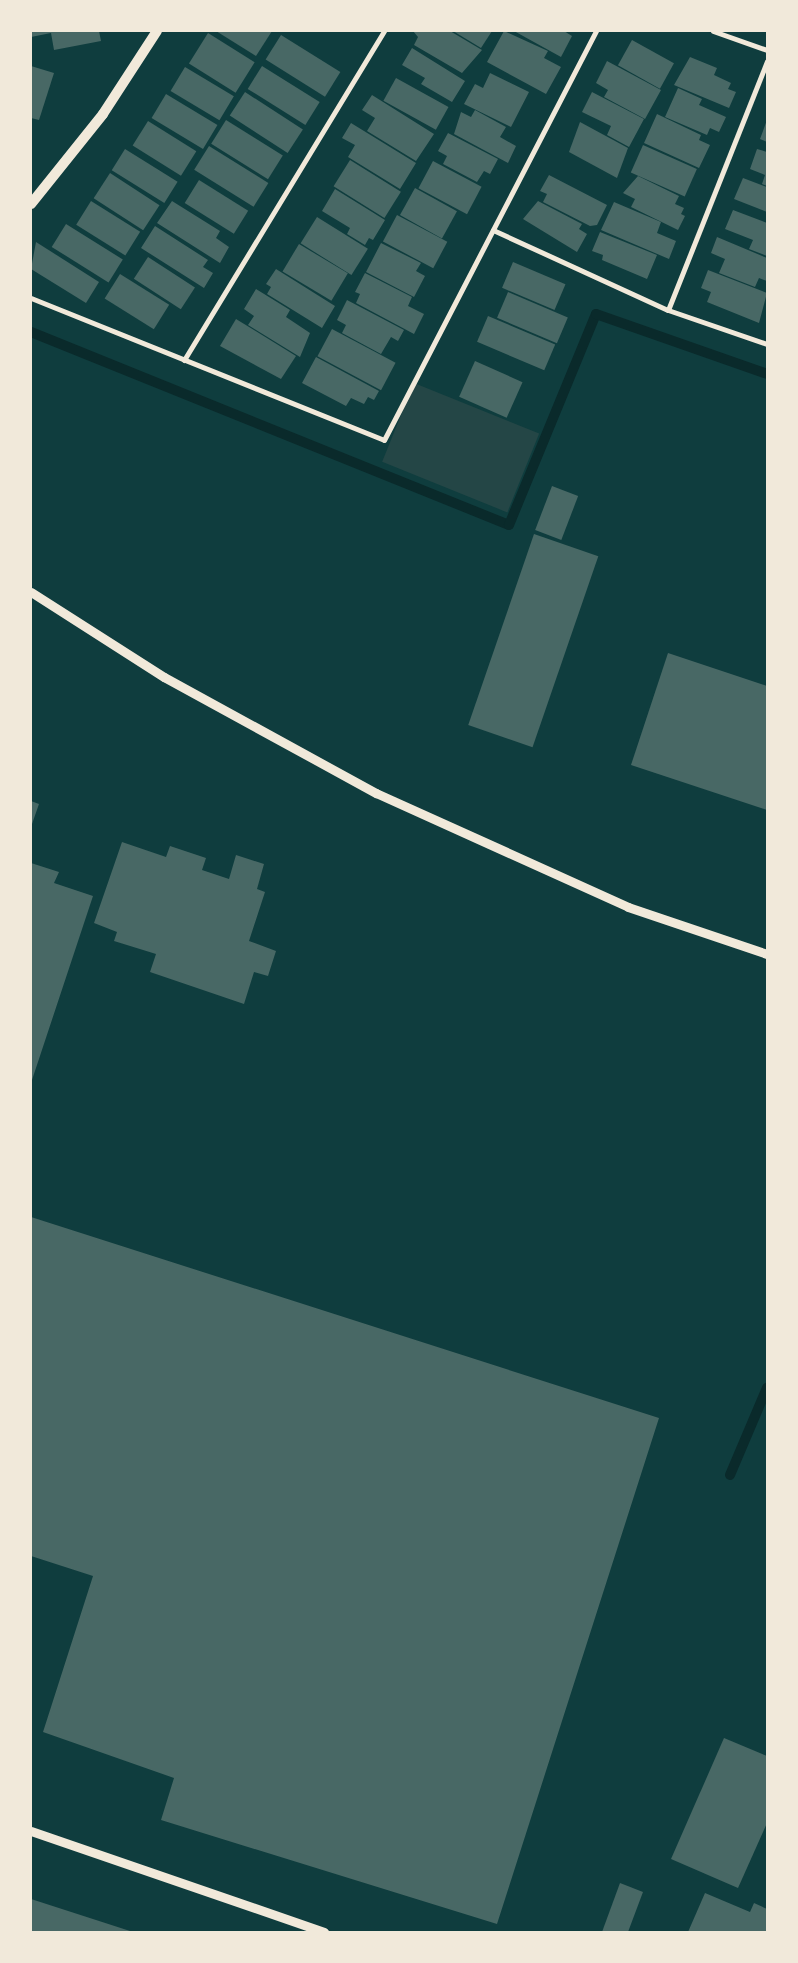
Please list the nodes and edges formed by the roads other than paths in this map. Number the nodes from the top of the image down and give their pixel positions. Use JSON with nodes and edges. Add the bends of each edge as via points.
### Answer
{"nodes":[{"id":1,"x":157,"y":31,"type":"edge"},
{"id":2,"x":384,"y":31,"type":"edge"},
{"id":3,"x":596,"y":31,"type":"edge"},
{"id":4,"x":713,"y":31,"type":"edge"},
{"id":5,"x":767,"y":50,"type":"edge"},
{"id":6,"x":767,"y":62,"type":"edge"},
{"id":7,"x":31,"y":204,"type":"edge"},
{"id":8,"x":493,"y":230,"type":"junction"},
{"id":9,"x":31,"y":298,"type":"edge"},
{"id":10,"x":668,"y":310,"type":"junction"},
{"id":11,"x":767,"y":344,"type":"edge"},
{"id":12,"x":184,"y":360,"type":"junction"},
{"id":13,"x":31,"y":592,"type":"edge"},
{"id":14,"x":767,"y":954,"type":"edge"},
{"id":15,"x":31,"y":1831,"type":"edge"},
{"id":16,"x":324,"y":1932,"type":"edge"}],
"edges":[{"from":1,"to":7,"type":"main road","via":[[103,114]]},
{"from":2,"to":12,"type":"street"},
{"from":3,"to":8,"type":"street"},
{"from":4,"to":5,"type":"street"},
{"from":6,"to":10,"type":"street"},
{"from":8,"to":10,"type":"street"},
{"from":8,"to":12,"type":"street","via":[[384,440]]},
{"from":9,"to":12,"type":"street"},
{"from":10,"to":11,"type":"street"},
{"from":13,"to":14,"type":"street","via":[[164,677],[376,793],[628,907]]},
{"from":15,"to":16,"type":"street"}]}
